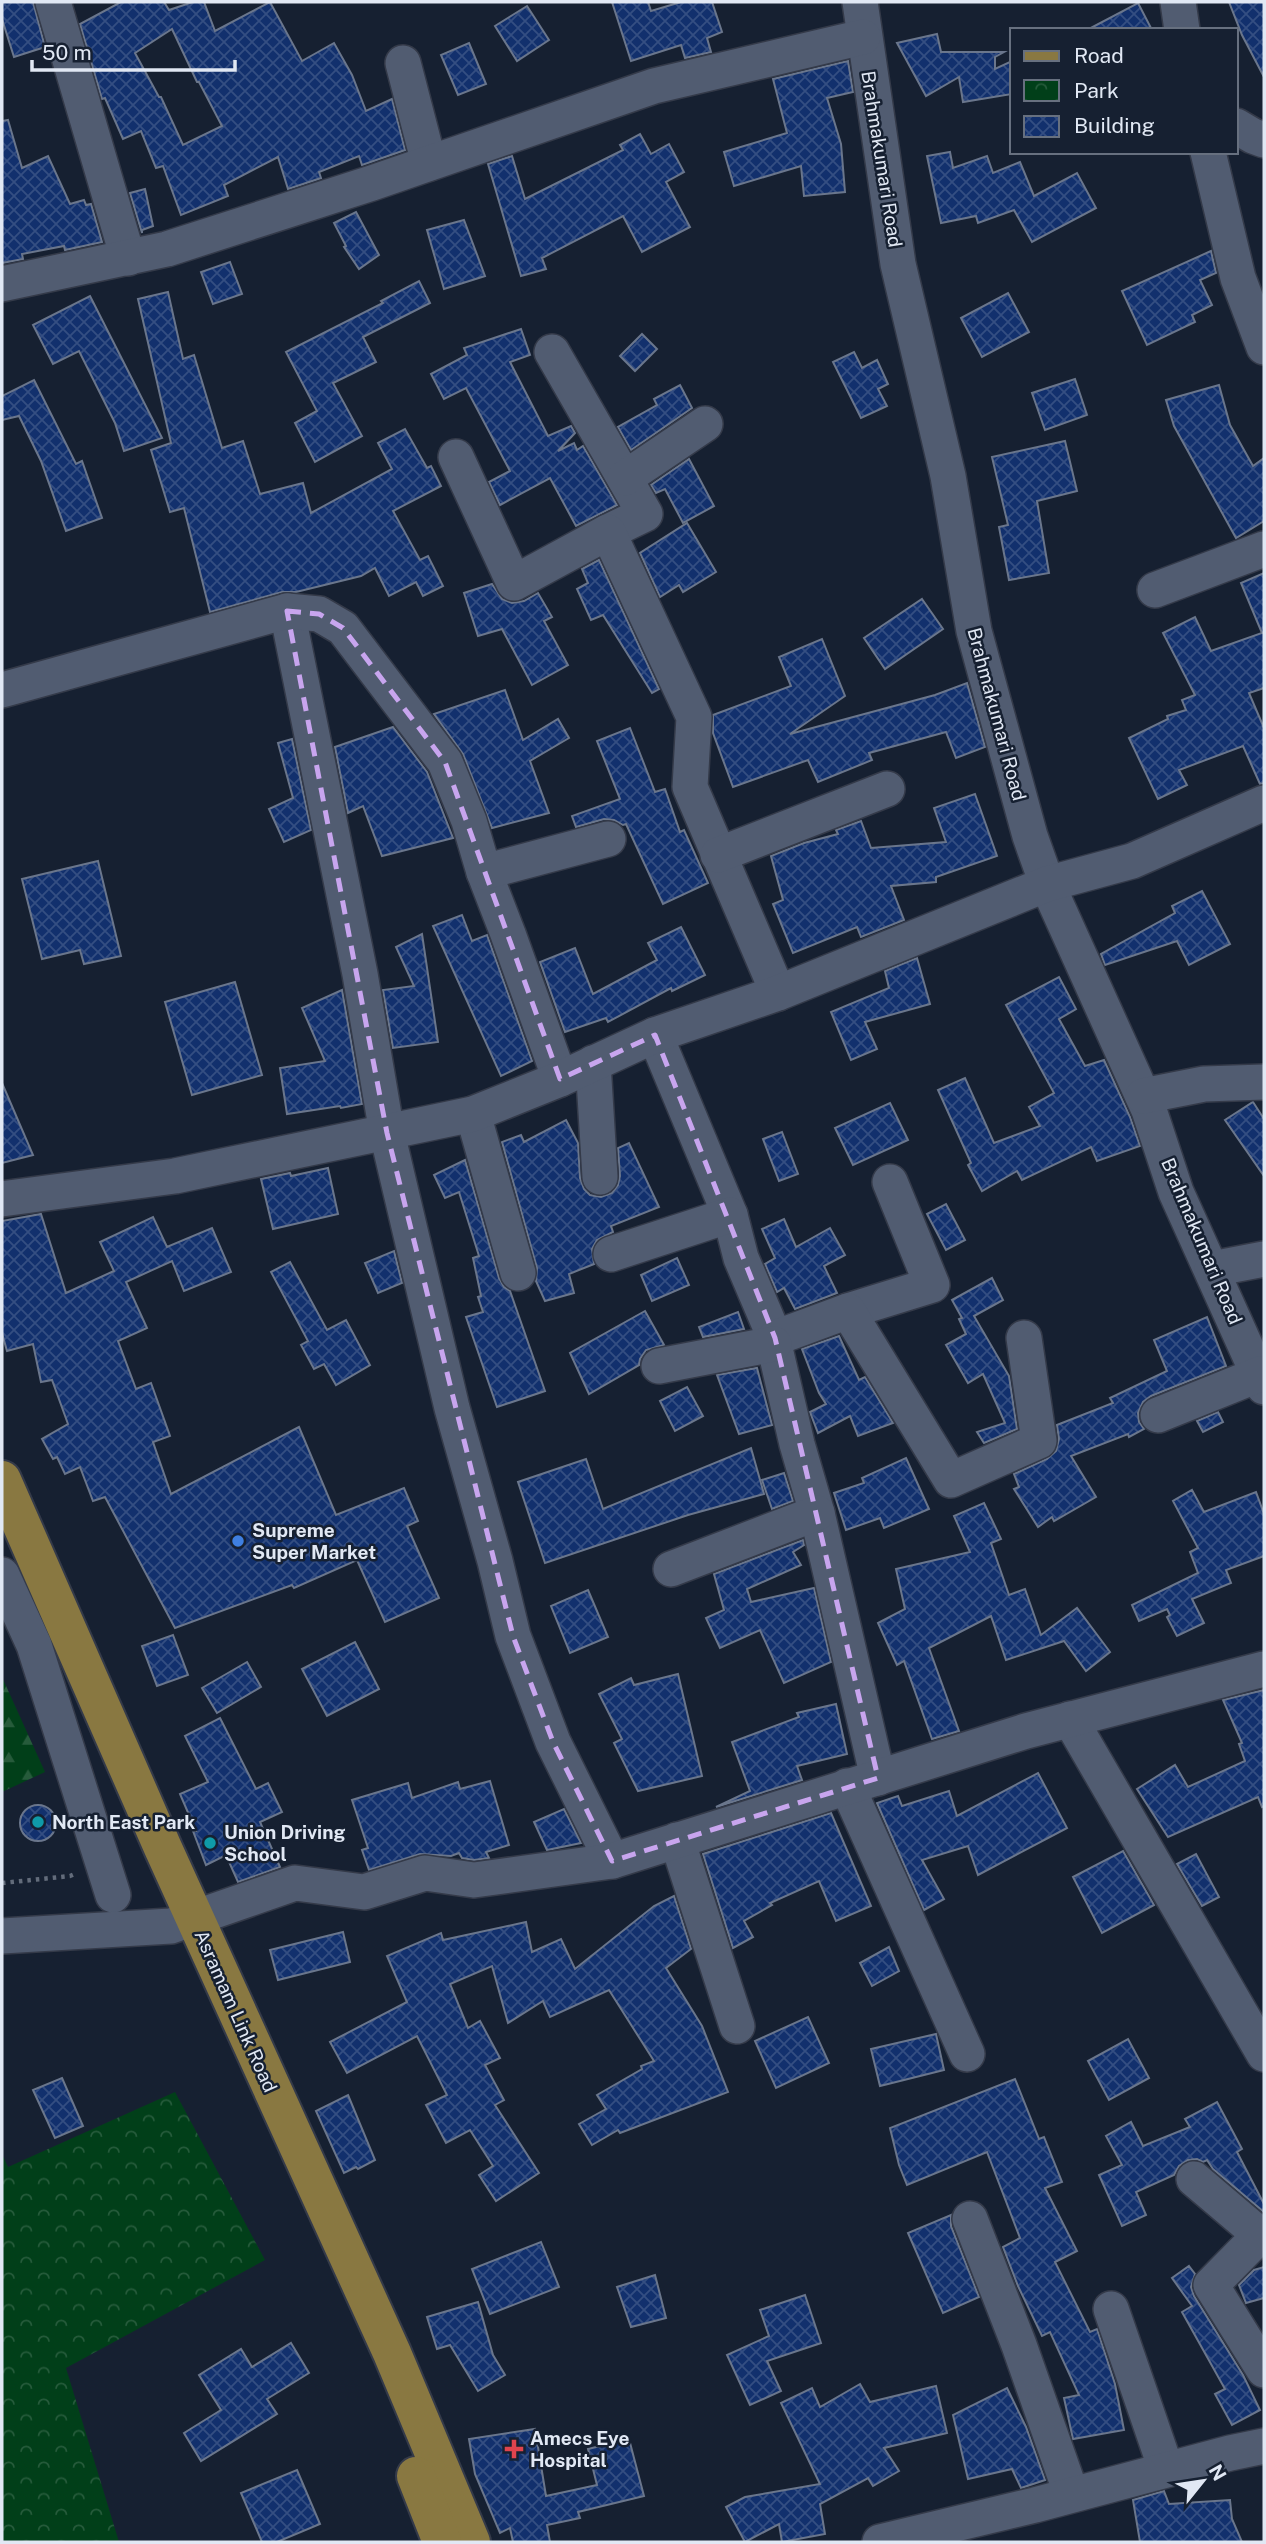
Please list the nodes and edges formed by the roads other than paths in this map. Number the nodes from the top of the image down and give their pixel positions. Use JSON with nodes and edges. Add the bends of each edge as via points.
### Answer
{"nodes":[{"id":1,"x":53,"y":2,"type":"edge"},
{"id":2,"x":860,"y":2,"type":"edge"},
{"id":3,"x":1178,"y":2,"type":"edge"},
{"id":4,"x":1182,"y":28,"type":"edge"},
{"id":5,"x":863,"y":37,"type":"junction"},
{"id":6,"x":403,"y":63,"type":"dead end"},
{"id":7,"x":1238,"y":126,"type":"edge"},
{"id":8,"x":1264,"y":140,"type":"edge"},
{"id":9,"x":1208,"y":154,"type":"edge"},
{"id":10,"x":429,"y":163,"type":"junction"},
{"id":11,"x":128,"y":258,"type":"junction"},
{"id":12,"x":2,"y":284,"type":"edge"},
{"id":13,"x":1264,"y":346,"type":"edge"},
{"id":14,"x":552,"y":352,"type":"dead end"},
{"id":15,"x":705,"y":424,"type":"dead end"},
{"id":16,"x":456,"y":457,"type":"dead end"},
{"id":17,"x":625,"y":478,"type":"junction"},
{"id":18,"x":608,"y":532,"type":"junction"},
{"id":19,"x":1264,"y":549,"type":"edge"},
{"id":20,"x":1155,"y":590,"type":"dead end"},
{"id":21,"x":287,"y":611,"type":"junction"},
{"id":22,"x":2,"y":690,"type":"edge"},
{"id":23,"x":887,"y":789,"type":"dead end"},
{"id":24,"x":1264,"y":803,"type":"edge"},
{"id":25,"x":608,"y":839,"type":"dead end"},
{"id":26,"x":718,"y":855,"type":"junction"},
{"id":27,"x":484,"y":872,"type":"junction"},
{"id":28,"x":1047,"y":884,"type":"junction"},
{"id":29,"x":778,"y":993,"type":"junction"},
{"id":30,"x":655,"y":1035,"type":"junction"},
{"id":31,"x":593,"y":1063,"type":"junction"},
{"id":32,"x":560,"y":1079,"type":"junction"},
{"id":33,"x":1264,"y":1082,"type":"edge"},
{"id":34,"x":1143,"y":1096,"type":"junction"},
{"id":35,"x":473,"y":1114,"type":"junction"},
{"id":36,"x":387,"y":1133,"type":"junction"},
{"id":37,"x":600,"y":1177,"type":"dead end"},
{"id":38,"x":890,"y":1182,"type":"dead end"},
{"id":39,"x":2,"y":1199,"type":"edge"},
{"id":40,"x":730,"y":1215,"type":"junction"},
{"id":41,"x":611,"y":1254,"type":"dead end"},
{"id":42,"x":1264,"y":1259,"type":"edge"},
{"id":43,"x":1212,"y":1269,"type":"junction"},
{"id":44,"x":518,"y":1273,"type":"dead end"},
{"id":45,"x":848,"y":1311,"type":"junction"},
{"id":46,"x":1024,"y":1338,"type":"dead end"},
{"id":47,"x":774,"y":1341,"type":"junction"},
{"id":48,"x":659,"y":1366,"type":"dead end"},
{"id":49,"x":1262,"y":1381,"type":"edge"},
{"id":50,"x":1158,"y":1415,"type":"dead end"},
{"id":51,"x":2,"y":1480,"type":"edge"},
{"id":52,"x":817,"y":1513,"type":"junction"},
{"id":53,"x":2,"y":1544,"type":"edge"},
{"id":54,"x":671,"y":1569,"type":"dead end"},
{"id":55,"x":2,"y":1575,"type":"edge"},
{"id":56,"x":1264,"y":1669,"type":"edge"},
{"id":57,"x":1070,"y":1719,"type":"junction"},
{"id":58,"x":863,"y":1782,"type":"junction"},
{"id":59,"x":677,"y":1840,"type":"junction"},
{"id":60,"x":612,"y":1861,"type":"junction"},
{"id":61,"x":113,"y":1895,"type":"dead end"},
{"id":62,"x":183,"y":1922,"type":"junction"},
{"id":63,"x":2,"y":1936,"type":"edge"},
{"id":64,"x":1251,"y":2004,"type":"edge"},
{"id":65,"x":737,"y":2026,"type":"dead end"},
{"id":66,"x":967,"y":2054,"type":"dead end"},
{"id":67,"x":1264,"y":2054,"type":"edge"},
{"id":68,"x":1194,"y":2179,"type":"dead end"},
{"id":69,"x":970,"y":2219,"type":"dead end"},
{"id":70,"x":1111,"y":2309,"type":"dead end"},
{"id":71,"x":1264,"y":2370,"type":"edge"},
{"id":72,"x":1264,"y":2446,"type":"edge"},
{"id":73,"x":1166,"y":2469,"type":"junction"},
{"id":74,"x":1071,"y":2493,"type":"junction"},
{"id":75,"x":442,"y":2542,"type":"edge"},
{"id":76,"x":471,"y":2542,"type":"edge"},
{"id":77,"x":880,"y":2542,"type":"edge"}],
"edges":[{"from":1,"to":11,"type":"street"},
{"from":2,"to":5,"type":"street","name":"Brahmakumari Road"},
{"from":3,"to":4,"type":"street"},
{"from":5,"to":10,"type":"street","via":[[654,86]]},
{"from":5,"to":28,"type":"street","name":"Brahmakumari Road","via":[[898,264],[948,476],[974,631],[1004,748]]},
{"from":6,"to":10,"type":"street"},
{"from":7,"to":8,"type":"street"},
{"from":9,"to":13,"type":"street","via":[[1238,278]]},
{"from":10,"to":11,"type":"street"},
{"from":11,"to":12,"type":"street"},
{"from":14,"to":17,"type":"street"},
{"from":15,"to":17,"type":"street"},
{"from":16,"to":18,"type":"street","via":[[514,583]]},
{"from":17,"to":18,"type":"street","via":[[645,514]]},
{"from":18,"to":26,"type":"street","via":[[694,717],[690,787]]},
{"from":19,"to":20,"type":"street"},
{"from":21,"to":22,"type":"street"},
{"from":21,"to":27,"type":"street","via":[[319,614],[343,628],[445,762]]},
{"from":21,"to":36,"type":"street"},
{"from":23,"to":26,"type":"street"},
{"from":24,"to":28,"type":"street","via":[[1132,861]]},
{"from":25,"to":27,"type":"street"},
{"from":26,"to":29,"type":"street"},
{"from":27,"to":32,"type":"street"},
{"from":28,"to":29,"type":"street"},
{"from":28,"to":34,"type":"street","name":"Brahmakumari Road"},
{"from":29,"to":30,"type":"street"},
{"from":30,"to":31,"type":"street"},
{"from":30,"to":40,"type":"street"},
{"from":31,"to":32,"type":"street"},
{"from":31,"to":37,"type":"street"},
{"from":32,"to":35,"type":"street"},
{"from":33,"to":34,"type":"street","via":[[1204,1084]]},
{"from":34,"to":43,"type":"street","name":"Brahmakumari Road","via":[[1176,1192]]},
{"from":35,"to":36,"type":"street"},
{"from":35,"to":44,"type":"street"},
{"from":36,"to":39,"type":"street","via":[[175,1175]]},
{"from":36,"to":60,"type":"street","via":[[452,1408],[513,1636],[553,1742]]},
{"from":38,"to":45,"type":"street","via":[[932,1285]]},
{"from":40,"to":41,"type":"street"},
{"from":40,"to":47,"type":"street","via":[[741,1258]]},
{"from":42,"to":43,"type":"street"},
{"from":43,"to":49,"type":"street","name":"Brahmakumari Road"},
{"from":45,"to":46,"type":"street","via":[[951,1480],[1039,1441]]},
{"from":45,"to":47,"type":"street"},
{"from":47,"to":48,"type":"street"},
{"from":47,"to":52,"type":"street"},
{"from":49,"to":50,"type":"street"},
{"from":51,"to":62,"type":"main road","name":"Asramam Link Road"},
{"from":52,"to":54,"type":"street"},
{"from":52,"to":58,"type":"street"},
{"from":53,"to":62,"type":"main road","name":"Asramam Link Road"},
{"from":55,"to":61,"type":"street","via":[[34,1645]]},
{"from":56,"to":57,"type":"street"},
{"from":57,"to":58,"type":"street"},
{"from":57,"to":64,"type":"street"},
{"from":58,"to":59,"type":"street"},
{"from":58,"to":66,"type":"street"},
{"from":59,"to":60,"type":"street"},
{"from":59,"to":65,"type":"street"},
{"from":60,"to":62,"type":"street","via":[[474,1880],[425,1873],[364,1892],[295,1883]]},
{"from":62,"to":63,"type":"street"},
{"from":62,"to":75,"type":"main road","name":"Asramam Link Road"},
{"from":62,"to":76,"type":"main road","name":"Asramam Link Road","via":[[392,2353]]},
{"from":64,"to":67,"type":"street"},
{"from":68,"to":71,"type":"street","via":[[1260,2235],[1211,2285]]},
{"from":69,"to":74,"type":"street"},
{"from":70,"to":73,"type":"street"},
{"from":72,"to":73,"type":"street"},
{"from":73,"to":74,"type":"street"},
{"from":74,"to":77,"type":"street"}]}
